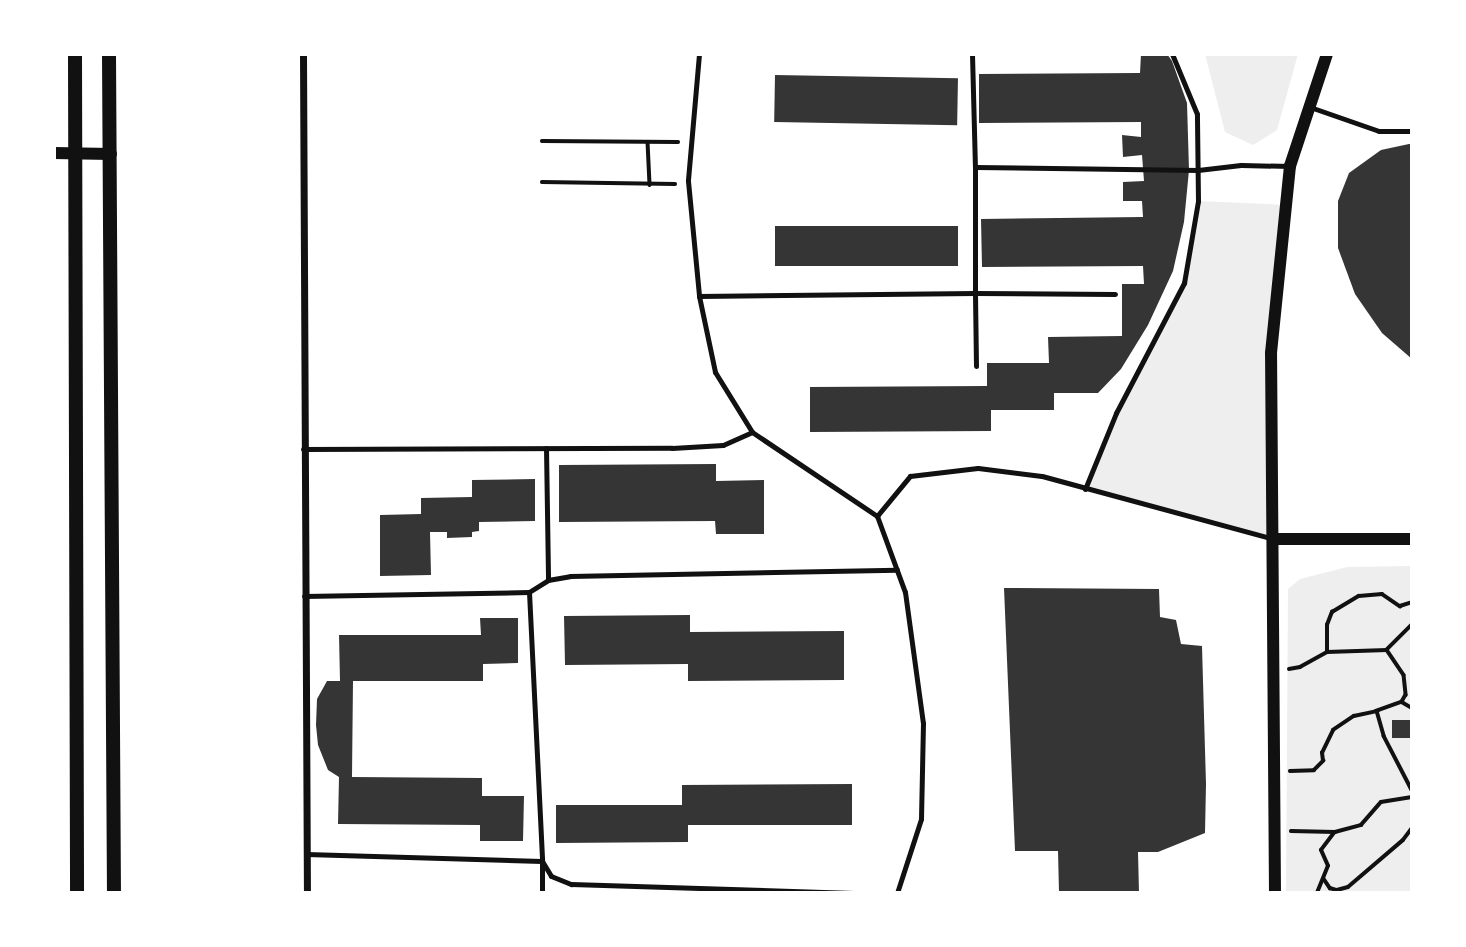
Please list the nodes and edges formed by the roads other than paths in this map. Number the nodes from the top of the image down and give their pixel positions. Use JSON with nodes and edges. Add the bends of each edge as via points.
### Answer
{"nodes":[{"id":1,"x":75,"y":54,"type":"edge"},
{"id":2,"x":109,"y":54,"type":"edge"},
{"id":3,"x":303,"y":54,"type":"edge"},
{"id":4,"x":699,"y":54,"type":"edge"},
{"id":5,"x":972,"y":54,"type":"edge"},
{"id":6,"x":1327,"y":54,"type":"edge"},
{"id":7,"x":1174,"y":56,"type":"edge"},
{"id":8,"x":1310,"y":107,"type":"junction"},
{"id":9,"x":1412,"y":131,"type":"edge"},
{"id":10,"x":54,"y":153,"type":"edge"},
{"id":11,"x":75,"y":153,"type":"junction"},
{"id":12,"x":111,"y":154,"type":"junction"},
{"id":13,"x":1290,"y":166,"type":"junction"},
{"id":14,"x":975,"y":167,"type":"junction"},
{"id":15,"x":1198,"y":170,"type":"junction"},
{"id":16,"x":975,"y":293,"type":"junction"},
{"id":17,"x":1115,"y":293,"type":"dead end"},
{"id":18,"x":699,"y":296,"type":"junction"},
{"id":19,"x":976,"y":366,"type":"dead end"},
{"id":20,"x":752,"y":432,"type":"junction"},
{"id":21,"x":546,"y":448,"type":"junction"},
{"id":22,"x":303,"y":449,"type":"junction"},
{"id":23,"x":1085,"y":489,"type":"junction"},
{"id":24,"x":877,"y":516,"type":"junction"},
{"id":25,"x":1275,"y":539,"type":"junction"},
{"id":26,"x":1412,"y":539,"type":"edge"},
{"id":27,"x":897,"y":570,"type":"junction"},
{"id":28,"x":548,"y":580,"type":"junction"},
{"id":29,"x":529,"y":593,"type":"junction"},
{"id":30,"x":304,"y":596,"type":"junction"},
{"id":31,"x":306,"y":855,"type":"junction"},
{"id":32,"x":542,"y":861,"type":"junction"},
{"id":33,"x":76,"y":893,"type":"edge"},
{"id":34,"x":114,"y":893,"type":"edge"},
{"id":35,"x":307,"y":893,"type":"edge"},
{"id":36,"x":542,"y":893,"type":"edge"},
{"id":37,"x":862,"y":893,"type":"edge"},
{"id":38,"x":897,"y":893,"type":"edge"},
{"id":39,"x":1275,"y":893,"type":"edge"}],
"edges":[{"from":1,"to":11,"type":"main road"},
{"from":2,"to":12,"type":"main road"},
{"from":3,"to":22,"type":"street"},
{"from":4,"to":18,"type":"lane","via":[[688,184]]},
{"from":5,"to":14,"type":"lane"},
{"from":6,"to":8,"type":"street"},
{"from":7,"to":15,"type":"lane","via":[[1197,114]]},
{"from":8,"to":9,"type":"lane","via":[[1379,131]]},
{"from":8,"to":13,"type":"street"},
{"from":10,"to":11,"type":"street"},
{"from":11,"to":12,"type":"street"},
{"from":11,"to":33,"type":"main road"},
{"from":12,"to":34,"type":"main road"},
{"from":13,"to":15,"type":"lane"},
{"from":13,"to":25,"type":"street","via":[[1271,353]]},
{"from":14,"to":15,"type":"lane"},
{"from":14,"to":16,"type":"lane"},
{"from":15,"to":23,"type":"lane","via":[[1198,201],[1184,283],[1116,413]]},
{"from":16,"to":17,"type":"lane"},
{"from":16,"to":18,"type":"lane"},
{"from":16,"to":19,"type":"lane"},
{"from":18,"to":20,"type":"lane","via":[[715,372]]},
{"from":20,"to":21,"type":"lane","via":[[723,445]]},
{"from":20,"to":24,"type":"lane"},
{"from":21,"to":22,"type":"lane"},
{"from":21,"to":28,"type":"lane"},
{"from":22,"to":30,"type":"street"},
{"from":23,"to":24,"type":"lane","via":[[978,468],[910,477]]},
{"from":23,"to":25,"type":"lane"},
{"from":24,"to":27,"type":"lane"},
{"from":25,"to":26,"type":"street"},
{"from":25,"to":39,"type":"street"},
{"from":27,"to":28,"type":"lane"},
{"from":27,"to":38,"type":"lane","via":[[905,592],[923,723],[921,819]]},
{"from":28,"to":29,"type":"lane"},
{"from":29,"to":30,"type":"lane"},
{"from":29,"to":32,"type":"lane"},
{"from":30,"to":31,"type":"street"},
{"from":31,"to":32,"type":"lane"},
{"from":31,"to":35,"type":"street"},
{"from":32,"to":36,"type":"lane"},
{"from":32,"to":37,"type":"lane","via":[[551,876],[571,884]]}]}
